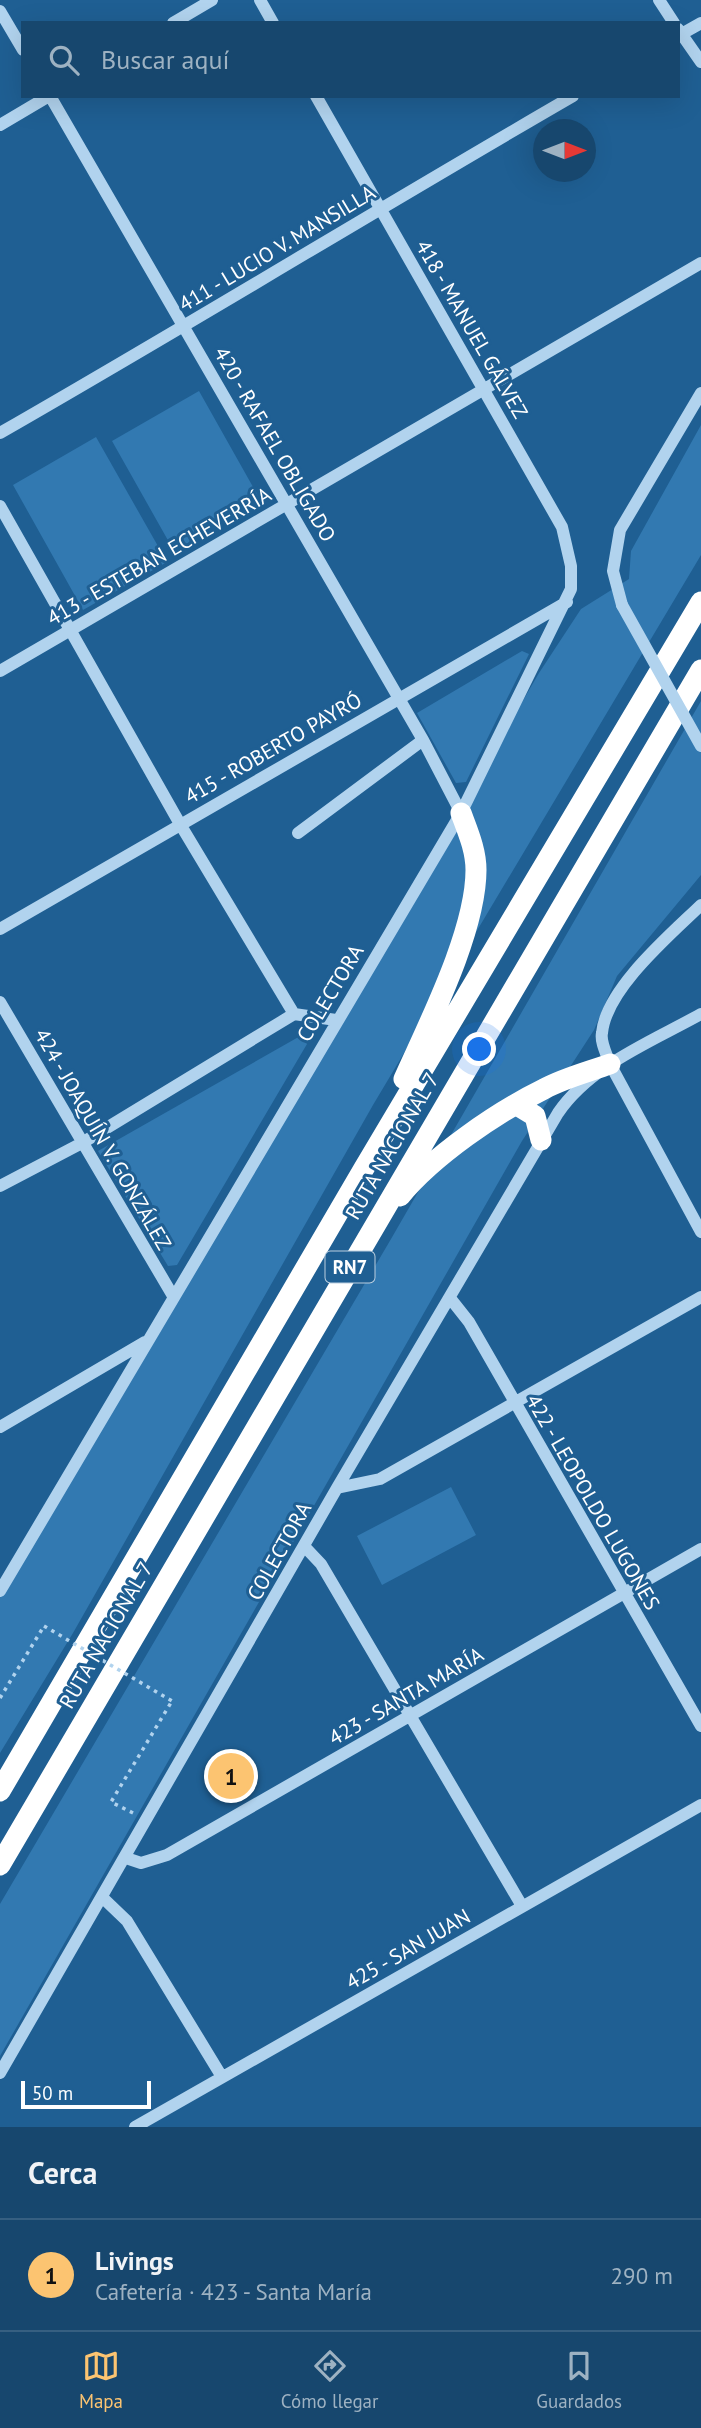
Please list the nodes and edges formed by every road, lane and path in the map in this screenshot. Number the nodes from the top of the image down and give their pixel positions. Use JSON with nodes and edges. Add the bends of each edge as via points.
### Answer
{"nodes":[{"id":1,"x":212,"y":0,"type":"edge"},
{"id":2,"x":260,"y":0,"type":"edge"},
{"id":3,"x":659,"y":0,"type":"edge"},
{"id":4,"x":0,"y":11,"type":"edge"},
{"id":5,"x":176,"y":21,"type":"edge"},
{"id":6,"x":272,"y":21,"type":"edge"},
{"id":7,"x":672,"y":21,"type":"edge"},
{"id":8,"x":701,"y":23,"type":"edge"},
{"id":9,"x":680,"y":29,"type":"edge"},
{"id":10,"x":680,"y":33,"type":"edge"},
{"id":11,"x":21,"y":47,"type":"edge"},
{"id":12,"x":701,"y":62,"type":"edge"},
{"id":13,"x":46,"y":98,"type":"edge"},
{"id":14,"x":50,"y":98,"type":"edge"},
{"id":15,"x":317,"y":98,"type":"edge"},
{"id":16,"x":570,"y":98,"type":"edge"},
{"id":17,"x":0,"y":125,"type":"edge"},
{"id":18,"x":380,"y":207,"type":"junction"},
{"id":19,"x":701,"y":263,"type":"edge"},
{"id":20,"x":186,"y":327,"type":"junction"},
{"id":21,"x":485,"y":389,"type":"junction"},
{"id":22,"x":701,"y":393,"type":"edge"},
{"id":23,"x":0,"y":433,"type":"edge"},
{"id":24,"x":286,"y":504,"type":"junction"},
{"id":25,"x":0,"y":506,"type":"edge"},
{"id":26,"x":571,"y":589,"type":"joint"},
{"id":27,"x":567,"y":602,"type":"junction"},
{"id":28,"x":701,"y":602,"type":"edge"},
{"id":29,"x":72,"y":629,"type":"junction"},
{"id":30,"x":701,"y":670,"type":"edge"},
{"id":31,"x":0,"y":671,"type":"edge"},
{"id":32,"x":398,"y":698,"type":"junction"},
{"id":33,"x":424,"y":740,"type":"junction"},
{"id":34,"x":701,"y":746,"type":"edge"},
{"id":35,"x":461,"y":813,"type":"junction"},
{"id":36,"x":180,"y":824,"type":"junction"},
{"id":37,"x":298,"y":832,"type":"dead end"},
{"id":38,"x":701,"y":905,"type":"edge"},
{"id":39,"x":0,"y":929,"type":"edge"},
{"id":40,"x":0,"y":1002,"type":"edge"},
{"id":41,"x":294,"y":1014,"type":"junction"},
{"id":42,"x":701,"y":1014,"type":"edge"},
{"id":43,"x":336,"y":1020,"type":"junction"},
{"id":44,"x":610,"y":1064,"type":"junction"},
{"id":45,"x":517,"y":1105,"type":"junction"},
{"id":46,"x":541,"y":1140,"type":"junction"},
{"id":47,"x":82,"y":1143,"type":"junction"},
{"id":48,"x":363,"y":1170,"type":"junction"},
{"id":49,"x":0,"y":1186,"type":"edge"},
{"id":50,"x":701,"y":1233,"type":"edge"},
{"id":51,"x":366,"y":1239,"type":"junction"},
{"id":52,"x":173,"y":1296,"type":"junction"},
{"id":53,"x":701,"y":1297,"type":"edge"},
{"id":54,"x":450,"y":1298,"type":"junction"},
{"id":55,"x":146,"y":1342,"type":"junction"},
{"id":56,"x":514,"y":1405,"type":"junction"},
{"id":57,"x":0,"y":1427,"type":"edge"},
{"id":58,"x":337,"y":1488,"type":"junction"},
{"id":59,"x":304,"y":1546,"type":"junction"},
{"id":60,"x":701,"y":1549,"type":"edge"},
{"id":61,"x":0,"y":1591,"type":"edge"},
{"id":62,"x":624,"y":1594,"type":"junction"},
{"id":63,"x":0,"y":1698,"type":"edge"},
{"id":64,"x":409,"y":1717,"type":"junction"},
{"id":65,"x":701,"y":1726,"type":"edge"},
{"id":66,"x":0,"y":1791,"type":"edge"},
{"id":67,"x":701,"y":1805,"type":"edge"},
{"id":68,"x":148,"y":1820,"type":"junction"},
{"id":69,"x":126,"y":1858,"type":"junction"},
{"id":70,"x":0,"y":1865,"type":"edge"},
{"id":71,"x":103,"y":1898,"type":"junction"},
{"id":72,"x":522,"y":1906,"type":"junction"},
{"id":73,"x":0,"y":2073,"type":"edge"},
{"id":74,"x":222,"y":2077,"type":"junction"},
{"id":75,"x":135,"y":2127,"type":"edge"}],
"edges":[{"from":1,"to":5,"type":"street"},
{"from":2,"to":6,"type":"street"},
{"from":3,"to":7,"type":"street"},
{"from":4,"to":11,"type":"street"},
{"from":8,"to":9,"type":"street"},
{"from":10,"to":12,"type":"street"},
{"from":13,"to":17,"type":"street"},
{"from":14,"to":20,"type":"street","name":"420 - RAFAEL OBLIGADO"},
{"from":15,"to":18,"type":"street","name":"418 - MANUEL GÁLVEZ"},
{"from":16,"to":18,"type":"street","name":"411 - LUCIO V. MANSILLA"},
{"from":18,"to":20,"type":"street","name":"411 - LUCIO V. MANSILLA"},
{"from":18,"to":21,"type":"street","name":"418 - MANUEL GÁLVEZ"},
{"from":19,"to":21,"type":"street","name":"413 - ESTEBAN ECHEVERRÍA"},
{"from":20,"to":23,"type":"street","name":"411 - LUCIO V. MANSILLA"},
{"from":20,"to":24,"type":"street","name":"420 - RAFAEL OBLIGADO"},
{"from":21,"to":24,"type":"street","name":"413 - ESTEBAN ECHEVERRÍA"},
{"from":21,"to":26,"type":"street","name":"418 - MANUEL GÁLVEZ","via":[[562,527]]},
{"from":22,"to":34,"type":"street","bridge":true,"via":[[620,530],[613,571],[622,606]]},
{"from":24,"to":29,"type":"street","name":"413 - ESTEBAN ECHEVERRÍA"},
{"from":24,"to":32,"type":"street","name":"420 - RAFAEL OBLIGADO"},
{"from":25,"to":29,"type":"street"},
{"from":26,"to":27,"type":"street","name":"COLECTORA"},
{"from":27,"to":32,"type":"street","name":"415 - ROBERTO PAYRÓ"},
{"from":27,"to":35,"type":"street","name":"COLECTORA"},
{"from":28,"to":48,"type":"highway","name":"RUTA NACIONAL 7","number":"RN7"},
{"from":29,"to":31,"type":"street","name":"413 - ESTEBAN ECHEVERRÍA"},
{"from":29,"to":36,"type":"street"},
{"from":30,"to":51,"type":"highway","name":"RUTA NACIONAL 7","number":"RN7"},
{"from":32,"to":33,"type":"street","name":"420 - RAFAEL OBLIGADO"},
{"from":32,"to":36,"type":"street","name":"415 - ROBERTO PAYRÓ"},
{"from":33,"to":35,"type":"street","name":"420 - RAFAEL OBLIGADO"},
{"from":33,"to":37,"type":"street"},
{"from":35,"to":43,"type":"street","name":"COLECTORA"},
{"from":35,"to":48,"type":"highway","via":[[476,870],[468,921]]},
{"from":36,"to":39,"type":"street","name":"415 - ROBERTO PAYRÓ"},
{"from":36,"to":41,"type":"street"},
{"from":38,"to":44,"type":"street","via":[[626,984],[606,1017],[601,1035]]},
{"from":40,"to":47,"type":"street","name":"424 - JOAQUÍN V. GONZÁLEZ"},
{"from":41,"to":43,"type":"street"},
{"from":41,"to":47,"type":"street"},
{"from":42,"to":44,"type":"street","name":"COLECTORA"},
{"from":43,"to":52,"type":"street","name":"COLECTORA"},
{"from":44,"to":45,"type":"highway","via":[[544,1088]]},
{"from":44,"to":46,"type":"street","name":"COLECTORA","via":[[573,1091]]},
{"from":44,"to":50,"type":"street"},
{"from":45,"to":46,"type":"highway","via":[[535,1116]]},
{"from":45,"to":51,"type":"highway","via":[[436,1162],[407,1188]]},
{"from":46,"to":54,"type":"street","name":"COLECTORA"},
{"from":47,"to":49,"type":"street"},
{"from":47,"to":52,"type":"street","name":"424 - JOAQUÍN V. GONZÁLEZ"},
{"from":48,"to":66,"type":"highway","name":"RUTA NACIONAL 7","number":"RN7"},
{"from":51,"to":70,"type":"highway","name":"RUTA NACIONAL 7","number":"RN7"},
{"from":52,"to":55,"type":"street","name":"COLECTORA"},
{"from":53,"to":56,"type":"street"},
{"from":54,"to":56,"type":"street","name":"422 - LEOPOLDO LUGONES"},
{"from":54,"to":58,"type":"street","name":"COLECTORA"},
{"from":55,"to":57,"type":"street"},
{"from":55,"to":61,"type":"street","name":"COLECTORA"},
{"from":56,"to":58,"type":"street","via":[[380,1479]]},
{"from":56,"to":62,"type":"street","name":"422 - LEOPOLDO LUGONES"},
{"from":58,"to":59,"type":"street","name":"COLECTORA"},
{"from":59,"to":64,"type":"street","via":[[321,1564]]},
{"from":59,"to":68,"type":"street","name":"COLECTORA"},
{"from":60,"to":62,"type":"street","name":"423 - SANTA MARÍA"},
{"from":62,"to":64,"type":"street","name":"423 - SANTA MARÍA"},
{"from":62,"to":65,"type":"street","name":"422 - LEOPOLDO LUGONES"},
{"from":63,"to":68,"type":"path","bridge":true,"via":[[44,1626],[172,1701],[111,1802]]},
{"from":64,"to":69,"type":"street","name":"423 - SANTA MARÍA","via":[[167,1855],[141,1863]]},
{"from":64,"to":72,"type":"street"},
{"from":67,"to":72,"type":"street","name":"425 - SAN JUAN"},
{"from":68,"to":69,"type":"street","name":"COLECTORA"},
{"from":69,"to":71,"type":"street","name":"COLECTORA"},
{"from":71,"to":73,"type":"street","name":"COLECTORA"},
{"from":71,"to":74,"type":"street","via":[[127,1921]]},
{"from":72,"to":74,"type":"street","name":"425 - SAN JUAN"},
{"from":74,"to":75,"type":"street","name":"425 - SAN JUAN"}]}
